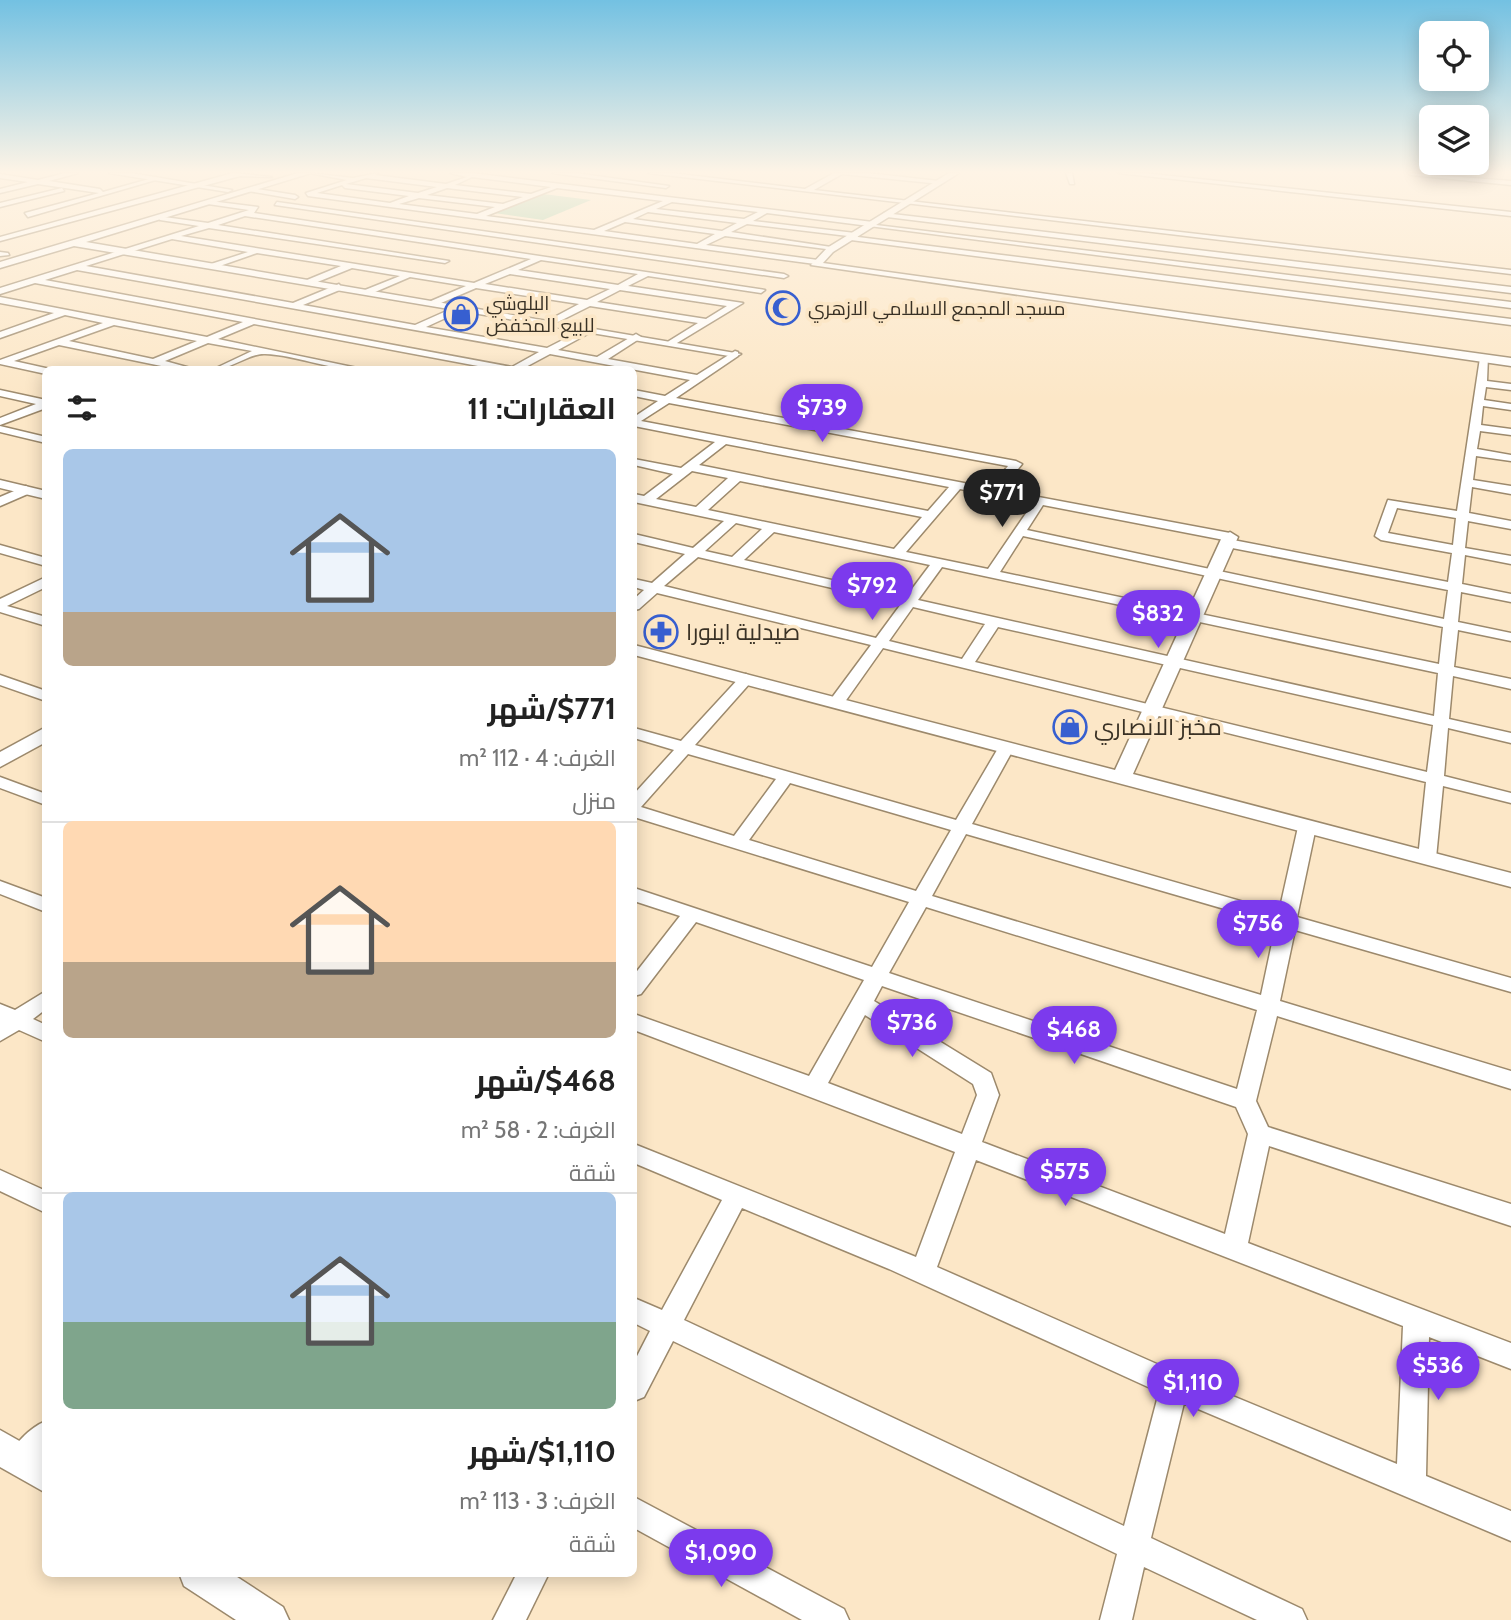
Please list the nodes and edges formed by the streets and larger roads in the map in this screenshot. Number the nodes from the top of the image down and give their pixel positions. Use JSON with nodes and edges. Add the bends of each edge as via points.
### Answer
{"nodes":[{"id":1,"x":24,"y":249,"type":"edge"},
{"id":2,"x":56,"y":249,"type":"edge"},
{"id":3,"x":110,"y":249,"type":"edge"},
{"id":4,"x":133,"y":249,"type":"edge"},
{"id":5,"x":244,"y":249,"type":"edge"},
{"id":6,"x":266,"y":249,"type":"edge"},
{"id":7,"x":362,"y":249,"type":"edge"},
{"id":8,"x":392,"y":249,"type":"edge"},
{"id":9,"x":474,"y":249,"type":"edge"},
{"id":10,"x":479,"y":249,"type":"edge"},
{"id":11,"x":560,"y":249,"type":"edge"},
{"id":12,"x":586,"y":249,"type":"edge"},
{"id":13,"x":695,"y":249,"type":"edge"},
{"id":14,"x":710,"y":249,"type":"edge"},
{"id":15,"x":833,"y":249,"type":"edge"},
{"id":16,"x":949,"y":249,"type":"edge"},
{"id":17,"x":1056,"y":249,"type":"edge"},
{"id":18,"x":1167,"y":249,"type":"edge"},
{"id":19,"x":1306,"y":249,"type":"edge"},
{"id":20,"x":125,"y":251,"type":"junction"},
{"id":21,"x":259,"y":251,"type":"junction"},
{"id":22,"x":383,"y":252,"type":"junction"},
{"id":23,"x":1210,"y":254,"type":"junction"},
{"id":24,"x":2,"y":255,"type":"edge"},
{"id":25,"x":539,"y":258,"type":"junction"},
{"id":26,"x":672,"y":260,"type":"junction"},
{"id":27,"x":797,"y":260,"type":"junction"},
{"id":28,"x":445,"y":261,"type":"junction"},
{"id":29,"x":815,"y":262,"type":"junction"},
{"id":30,"x":347,"y":264,"type":"junction"},
{"id":31,"x":0,"y":265,"type":"edge"},
{"id":32,"x":214,"y":266,"type":"junction"},
{"id":33,"x":76,"y":267,"type":"junction"},
{"id":34,"x":1200,"y":267,"type":"junction"},
{"id":35,"x":226,"y":268,"type":"junction"},
{"id":36,"x":509,"y":271,"type":"junction"},
{"id":37,"x":1355,"y":271,"type":"junction"},
{"id":38,"x":1511,"y":272,"type":"edge"},
{"id":39,"x":647,"y":273,"type":"junction"},
{"id":40,"x":411,"y":275,"type":"junction"},
{"id":41,"x":785,"y":276,"type":"junction"},
{"id":42,"x":33,"y":280,"type":"junction"},
{"id":43,"x":310,"y":282,"type":"junction"},
{"id":44,"x":178,"y":285,"type":"junction"},
{"id":45,"x":476,"y":285,"type":"junction"},
{"id":46,"x":1348,"y":285,"type":"junction"},
{"id":47,"x":339,"y":287,"type":"junction"},
{"id":48,"x":618,"y":288,"type":"junction"},
{"id":49,"x":761,"y":290,"type":"junction"},
{"id":50,"x":1511,"y":290,"type":"edge"},
{"id":51,"x":0,"y":291,"type":"edge"},
{"id":52,"x":368,"y":292,"type":"junction"},
{"id":53,"x":0,"y":300,"type":"edge"},
{"id":54,"x":138,"y":300,"type":"junction"},
{"id":55,"x":434,"y":303,"type":"junction"},
{"id":56,"x":590,"y":303,"type":"junction"},
{"id":57,"x":735,"y":305,"type":"junction"},
{"id":58,"x":1511,"y":305,"type":"edge"},
{"id":59,"x":293,"y":306,"type":"junction"},
{"id":60,"x":460,"y":307,"type":"junction"},
{"id":61,"x":63,"y":313,"type":"junction"},
{"id":62,"x":89,"y":317,"type":"junction"},
{"id":63,"x":113,"y":322,"type":"junction"},
{"id":64,"x":254,"y":322,"type":"junction"},
{"id":65,"x":707,"y":322,"type":"junction"},
{"id":66,"x":1511,"y":322,"type":"edge"},
{"id":67,"x":550,"y":323,"type":"junction"},
{"id":68,"x":415,"y":328,"type":"junction"},
{"id":69,"x":590,"y":329,"type":"junction"},
{"id":70,"x":3,"y":332,"type":"edge"},
{"id":71,"x":636,"y":337,"type":"junction"},
{"id":72,"x":207,"y":340,"type":"junction"},
{"id":73,"x":58,"y":342,"type":"junction"},
{"id":74,"x":495,"y":342,"type":"junction"},
{"id":75,"x":672,"y":343,"type":"junction"},
{"id":76,"x":379,"y":345,"type":"junction"},
{"id":77,"x":484,"y":348,"type":"dead end"},
{"id":78,"x":261,"y":351,"type":"junction"},
{"id":79,"x":548,"y":352,"type":"junction"},
{"id":80,"x":472,"y":354,"type":"dead end"},
{"id":81,"x":735,"y":354,"type":"joint"},
{"id":82,"x":1485,"y":358,"type":"junction"},
{"id":83,"x":460,"y":360,"type":"junction"},
{"id":84,"x":598,"y":360,"type":"junction"},
{"id":85,"x":2,"y":361,"type":"edge"},
{"id":86,"x":155,"y":362,"type":"junction"},
{"id":87,"x":1511,"y":362,"type":"edge"},
{"id":88,"x":174,"y":366,"type":"edge"},
{"id":89,"x":226,"y":366,"type":"edge"},
{"id":90,"x":328,"y":366,"type":"edge"},
{"id":91,"x":334,"y":366,"type":"edge"},
{"id":92,"x":493,"y":366,"type":"edge"},
{"id":93,"x":522,"y":366,"type":"edge"},
{"id":94,"x":630,"y":366,"type":"edge"},
{"id":95,"x":637,"y":367,"type":"edge"},
{"id":96,"x":42,"y":370,"type":"edge"},
{"id":97,"x":698,"y":379,"type":"junction"},
{"id":98,"x":1481,"y":383,"type":"junction"},
{"id":99,"x":1511,"y":387,"type":"edge"},
{"id":100,"x":0,"y":393,"type":"edge"},
{"id":101,"x":637,"y":394,"type":"edge"},
{"id":102,"x":667,"y":399,"type":"junction"},
{"id":103,"x":42,"y":402,"type":"edge"},
{"id":104,"x":1479,"y":402,"type":"junction"},
{"id":105,"x":42,"y":405,"type":"edge"},
{"id":106,"x":1511,"y":407,"type":"edge"},
{"id":107,"x":637,"y":420,"type":"edge"},
{"id":108,"x":0,"y":422,"type":"edge"},
{"id":109,"x":637,"y":423,"type":"edge"},
{"id":110,"x":1475,"y":427,"type":"junction"},
{"id":111,"x":0,"y":429,"type":"edge"},
{"id":112,"x":1511,"y":432,"type":"edge"},
{"id":113,"x":42,"y":439,"type":"edge"},
{"id":114,"x":724,"y":440,"type":"junction"},
{"id":115,"x":820,"y":443,"type":"junction"},
{"id":116,"x":1472,"y":452,"type":"junction"},
{"id":117,"x":1511,"y":458,"type":"edge"},
{"id":118,"x":637,"y":462,"type":"edge"},
{"id":119,"x":686,"y":470,"type":"junction"},
{"id":120,"x":738,"y":476,"type":"junction"},
{"id":121,"x":1467,"y":483,"type":"junction"},
{"id":122,"x":0,"y":484,"type":"edge"},
{"id":123,"x":957,"y":485,"type":"junction"},
{"id":124,"x":1511,"y":490,"type":"edge"},
{"id":125,"x":26,"y":491,"type":"junction"},
{"id":126,"x":993,"y":492,"type":"junction"},
{"id":127,"x":42,"y":494,"type":"edge"},
{"id":128,"x":640,"y":499,"type":"edge"},
{"id":129,"x":1040,"y":501,"type":"junction"},
{"id":130,"x":0,"y":502,"type":"edge"},
{"id":131,"x":698,"y":512,"type":"junction"},
{"id":132,"x":929,"y":515,"type":"junction"},
{"id":133,"x":1462,"y":516,"type":"junction"},
{"id":134,"x":733,"y":519,"type":"junction"},
{"id":135,"x":1511,"y":525,"type":"edge"},
{"id":136,"x":772,"y":527,"type":"junction"},
{"id":137,"x":1020,"y":532,"type":"junction"},
{"id":138,"x":637,"y":539,"type":"edge"},
{"id":139,"x":1228,"y":540,"type":"junction"},
{"id":140,"x":0,"y":549,"type":"edge"},
{"id":141,"x":1459,"y":551,"type":"junction"},
{"id":142,"x":695,"y":552,"type":"junction"},
{"id":143,"x":897,"y":554,"type":"junction"},
{"id":144,"x":1511,"y":560,"type":"edge"},
{"id":145,"x":42,"y":561,"type":"edge"},
{"id":146,"x":734,"y":562,"type":"junction"},
{"id":147,"x":938,"y":563,"type":"junction"},
{"id":148,"x":1213,"y":574,"type":"junction"},
{"id":149,"x":991,"y":575,"type":"junction"},
{"id":150,"x":42,"y":583,"type":"edge"},
{"id":151,"x":637,"y":584,"type":"edge"},
{"id":152,"x":1456,"y":587,"type":"junction"},
{"id":153,"x":654,"y":588,"type":"junction"},
{"id":154,"x":1511,"y":598,"type":"edge"},
{"id":155,"x":908,"y":602,"type":"junction"},
{"id":156,"x":637,"y":603,"type":"edge"},
{"id":157,"x":0,"y":606,"type":"edge"},
{"id":158,"x":1192,"y":618,"type":"junction"},
{"id":159,"x":42,"y":621,"type":"edge"},
{"id":160,"x":994,"y":622,"type":"junction"},
{"id":161,"x":1452,"y":625,"type":"junction"},
{"id":162,"x":1511,"y":637,"type":"edge"},
{"id":163,"x":878,"y":643,"type":"junction"},
{"id":164,"x":637,"y":651,"type":"edge"},
{"id":165,"x":1173,"y":662,"type":"junction"},
{"id":166,"x":967,"y":665,"type":"junction"},
{"id":167,"x":1446,"y":670,"type":"junction"},
{"id":168,"x":746,"y":679,"type":"junction"},
{"id":169,"x":0,"y":680,"type":"edge"},
{"id":170,"x":1511,"y":684,"type":"edge"},
{"id":171,"x":42,"y":694,"type":"edge"},
{"id":172,"x":836,"y":703,"type":"junction"},
{"id":173,"x":1151,"y":711,"type":"junction"},
{"id":174,"x":1441,"y":722,"type":"junction"},
{"id":175,"x":637,"y":734,"type":"edge"},
{"id":176,"x":42,"y":735,"type":"edge"},
{"id":177,"x":1511,"y":737,"type":"edge"},
{"id":178,"x":683,"y":748,"type":"junction"},
{"id":179,"x":1006,"y":748,"type":"junction"},
{"id":180,"x":1,"y":760,"type":"edge"},
{"id":181,"x":787,"y":776,"type":"junction"},
{"id":182,"x":1121,"y":778,"type":"junction"},
{"id":183,"x":1433,"y":779,"type":"junction"},
{"id":184,"x":0,"y":782,"type":"edge"},
{"id":185,"x":42,"y":798,"type":"edge"},
{"id":186,"x":1511,"y":798,"type":"edge"},
{"id":187,"x":637,"y":801,"type":"edge"},
{"id":188,"x":637,"y":812,"type":"edge"},
{"id":189,"x":1307,"y":827,"type":"junction"},
{"id":190,"x":963,"y":828,"type":"junction"},
{"id":191,"x":739,"y":841,"type":"junction"},
{"id":192,"x":1427,"y":858,"type":"junction"},
{"id":193,"x":1511,"y":880,"type":"edge"},
{"id":194,"x":0,"y":887,"type":"edge"},
{"id":195,"x":637,"y":895,"type":"edge"},
{"id":196,"x":922,"y":897,"type":"junction"},
{"id":197,"x":42,"y":904,"type":"edge"},
{"id":198,"x":692,"y":914,"type":"junction"},
{"id":199,"x":1287,"y":922,"type":"junction"},
{"id":200,"x":876,"y":976,"type":"junction"},
{"id":201,"x":637,"y":985,"type":"edge"},
{"id":202,"x":1511,"y":985,"type":"edge"},
{"id":203,"x":42,"y":1000,"type":"edge"},
{"id":204,"x":863,"y":1004,"type":"junction"},
{"id":205,"x":1269,"y":1004,"type":"junction"},
{"id":206,"x":6,"y":1022,"type":"edge"},
{"id":207,"x":637,"y":1023,"type":"edge"},
{"id":208,"x":42,"y":1033,"type":"edge"},
{"id":209,"x":1511,"y":1080,"type":"edge"},
{"id":210,"x":814,"y":1087,"type":"junction"},
{"id":211,"x":1245,"y":1101,"type":"junction"},
{"id":212,"x":1260,"y":1134,"type":"junction"},
{"id":213,"x":970,"y":1147,"type":"junction"},
{"id":214,"x":637,"y":1154,"type":"edge"},
{"id":215,"x":0,"y":1180,"type":"edge"},
{"id":216,"x":736,"y":1196,"type":"junction"},
{"id":217,"x":42,"y":1201,"type":"edge"},
{"id":218,"x":1511,"y":1215,"type":"edge"},
{"id":219,"x":1234,"y":1248,"type":"junction"},
{"id":220,"x":922,"y":1275,"type":"junction"},
{"id":221,"x":637,"y":1311,"type":"edge"},
{"id":222,"x":1416,"y":1319,"type":"junction"},
{"id":223,"x":667,"y":1325,"type":"junction"},
{"id":224,"x":1511,"y":1356,"type":"edge"},
{"id":225,"x":637,"y":1382,"type":"edge"},
{"id":226,"x":1174,"y":1385,"type":"junction"},
{"id":227,"x":42,"y":1440,"type":"edge"},
{"id":228,"x":22,"y":1462,"type":"edge"},
{"id":229,"x":1411,"y":1484,"type":"junction"},
{"id":230,"x":637,"y":1515,"type":"edge"},
{"id":231,"x":1511,"y":1526,"type":"edge"},
{"id":232,"x":1135,"y":1545,"type":"junction"},
{"id":233,"x":203,"y":1577,"type":"edge"},
{"id":234,"x":532,"y":1577,"type":"edge"},
{"id":235,"x":270,"y":1620,"type":"edge"},
{"id":236,"x":509,"y":1620,"type":"edge"},
{"id":237,"x":833,"y":1620,"type":"edge"},
{"id":238,"x":1116,"y":1620,"type":"edge"},
{"id":239,"x":1291,"y":1620,"type":"edge"}],
"edges":[{"from":1,"to":24,"type":"street"},
{"from":2,"to":31,"type":"street"},
{"from":3,"to":20,"type":"street"},
{"from":4,"to":20,"type":"street"},
{"from":5,"to":21,"type":"street"},
{"from":6,"to":21,"type":"street"},
{"from":7,"to":22,"type":"street"},
{"from":8,"to":22,"type":"street"},
{"from":9,"to":28,"type":"street"},
{"from":10,"to":25,"type":"street"},
{"from":11,"to":25,"type":"street"},
{"from":12,"to":26,"type":"street"},
{"from":13,"to":26,"type":"street"},
{"from":14,"to":27,"type":"street"},
{"from":15,"to":29,"type":"street"},
{"from":16,"to":66,"type":"street"},
{"from":17,"to":34,"type":"street"},
{"from":18,"to":23,"type":"street"},
{"from":19,"to":38,"type":"street"},
{"from":20,"to":32,"type":"street"},
{"from":20,"to":33,"type":"street"},
{"from":21,"to":30,"type":"street"},
{"from":21,"to":32,"type":"street"},
{"from":22,"to":28,"type":"street"},
{"from":22,"to":30,"type":"street"},
{"from":23,"to":34,"type":"street"},
{"from":23,"to":37,"type":"street"},
{"from":25,"to":36,"type":"street"},
{"from":25,"to":39,"type":"street"},
{"from":26,"to":39,"type":"street"},
{"from":26,"to":41,"type":"street"},
{"from":27,"to":29,"type":"street"},
{"from":27,"to":41,"type":"street"},
{"from":28,"to":40,"type":"street"},
{"from":29,"to":82,"type":"street","via":[[828,268]]},
{"from":30,"to":40,"type":"street"},
{"from":30,"to":43,"type":"street"},
{"from":32,"to":35,"type":"street"},
{"from":33,"to":42,"type":"street"},
{"from":33,"to":44,"type":"street"},
{"from":34,"to":46,"type":"street"},
{"from":35,"to":43,"type":"street"},
{"from":35,"to":44,"type":"street"},
{"from":36,"to":45,"type":"street"},
{"from":36,"to":48,"type":"street"},
{"from":37,"to":46,"type":"street"},
{"from":37,"to":50,"type":"street"},
{"from":39,"to":48,"type":"street"},
{"from":39,"to":49,"type":"street"},
{"from":40,"to":45,"type":"street"},
{"from":40,"to":52,"type":"street"},
{"from":41,"to":49,"type":"street"},
{"from":42,"to":51,"type":"street"},
{"from":42,"to":54,"type":"street"},
{"from":43,"to":47,"type":"street"},
{"from":44,"to":54,"type":"street"},
{"from":44,"to":59,"type":"street"},
{"from":45,"to":55,"type":"street"},
{"from":45,"to":56,"type":"street"},
{"from":46,"to":58,"type":"street"},
{"from":47,"to":52,"type":"street"},
{"from":47,"to":59,"type":"street"},
{"from":48,"to":56,"type":"street"},
{"from":48,"to":57,"type":"street"},
{"from":49,"to":57,"type":"street"},
{"from":52,"to":55,"type":"street"},
{"from":53,"to":61,"type":"street"},
{"from":54,"to":62,"type":"street"},
{"from":54,"to":64,"type":"street"},
{"from":55,"to":60,"type":"street"},
{"from":56,"to":65,"type":"street"},
{"from":56,"to":67,"type":"street"},
{"from":57,"to":65,"type":"street"},
{"from":59,"to":64,"type":"street"},
{"from":59,"to":68,"type":"street"},
{"from":60,"to":67,"type":"street"},
{"from":60,"to":68,"type":"street"},
{"from":61,"to":62,"type":"street"},
{"from":61,"to":70,"type":"street"},
{"from":62,"to":63,"type":"street"},
{"from":63,"to":72,"type":"street"},
{"from":63,"to":73,"type":"street"},
{"from":64,"to":72,"type":"street"},
{"from":64,"to":76,"type":"street"},
{"from":65,"to":75,"type":"street"},
{"from":67,"to":69,"type":"street"},
{"from":68,"to":74,"type":"street"},
{"from":68,"to":76,"type":"street"},
{"from":69,"to":71,"type":"street"},
{"from":69,"to":79,"type":"street"},
{"from":71,"to":75,"type":"street"},
{"from":71,"to":84,"type":"street"},
{"from":72,"to":78,"type":"street"},
{"from":72,"to":86,"type":"street"},
{"from":73,"to":85,"type":"street"},
{"from":73,"to":86,"type":"street"},
{"from":74,"to":77,"type":"street"},
{"from":74,"to":79,"type":"street"},
{"from":75,"to":81,"type":"street"},
{"from":76,"to":83,"type":"street"},
{"from":76,"to":91,"type":"street"},
{"from":78,"to":89,"type":"street"},
{"from":78,"to":90,"type":"street"},
{"from":79,"to":84,"type":"street"},
{"from":79,"to":93,"type":"street"},
{"from":80,"to":83,"type":"street"},
{"from":81,"to":97,"type":"street"},
{"from":82,"to":87,"type":"street"},
{"from":82,"to":98,"type":"street"},
{"from":83,"to":92,"type":"street"},
{"from":84,"to":94,"type":"street"},
{"from":85,"to":96,"type":"street"},
{"from":86,"to":88,"type":"street"},
{"from":95,"to":97,"type":"street"},
{"from":97,"to":102,"type":"street"},
{"from":98,"to":99,"type":"street"},
{"from":98,"to":104,"type":"street"},
{"from":100,"to":103,"type":"street"},
{"from":101,"to":102,"type":"street"},
{"from":102,"to":107,"type":"street"},
{"from":102,"to":115,"type":"street"},
{"from":104,"to":106,"type":"street"},
{"from":104,"to":110,"type":"street"},
{"from":105,"to":108,"type":"street"},
{"from":109,"to":114,"type":"street"},
{"from":110,"to":112,"type":"street"},
{"from":110,"to":116,"type":"street"},
{"from":111,"to":113,"type":"street"},
{"from":114,"to":115,"type":"street"},
{"from":114,"to":119,"type":"street"},
{"from":115,"to":123,"type":"street"},
{"from":115,"to":126,"type":"street","via":[[1016,464]]},
{"from":116,"to":117,"type":"street"},
{"from":116,"to":121,"type":"street"},
{"from":118,"to":119,"type":"street"},
{"from":119,"to":120,"type":"street"},
{"from":119,"to":128,"type":"street"},
{"from":120,"to":131,"type":"street"},
{"from":120,"to":132,"type":"street"},
{"from":121,"to":124,"type":"street"},
{"from":121,"to":133,"type":"street"},
{"from":122,"to":125,"type":"street"},
{"from":123,"to":126,"type":"street"},
{"from":123,"to":132,"type":"street"},
{"from":125,"to":127,"type":"street"},
{"from":125,"to":130,"type":"street"},
{"from":126,"to":129,"type":"street"},
{"from":128,"to":131,"type":"street"},
{"from":129,"to":137,"type":"street"},
{"from":129,"to":139,"type":"street"},
{"from":131,"to":134,"type":"street"},
{"from":132,"to":143,"type":"street"},
{"from":133,"to":135,"type":"street"},
{"from":133,"to":141,"type":"street"},
{"from":133,"to":141,"type":"street","via":[[1392,503],[1381,536]]},
{"from":134,"to":136,"type":"street"},
{"from":134,"to":142,"type":"street"},
{"from":136,"to":143,"type":"street"},
{"from":136,"to":146,"type":"street"},
{"from":137,"to":148,"type":"street"},
{"from":137,"to":149,"type":"street"},
{"from":138,"to":142,"type":"street"},
{"from":139,"to":148,"type":"street"},
{"from":139,"to":152,"type":"street"},
{"from":140,"to":145,"type":"street"},
{"from":141,"to":144,"type":"street"},
{"from":141,"to":152,"type":"street"},
{"from":142,"to":146,"type":"street"},
{"from":142,"to":153,"type":"street"},
{"from":143,"to":147,"type":"street"},
{"from":146,"to":155,"type":"street"},
{"from":147,"to":149,"type":"street"},
{"from":147,"to":155,"type":"street"},
{"from":148,"to":158,"type":"street"},
{"from":148,"to":161,"type":"street"},
{"from":149,"to":158,"type":"street"},
{"from":150,"to":157,"type":"street"},
{"from":151,"to":153,"type":"street"},
{"from":152,"to":154,"type":"street"},
{"from":152,"to":161,"type":"street"},
{"from":153,"to":156,"type":"street"},
{"from":153,"to":163,"type":"street"},
{"from":155,"to":160,"type":"street"},
{"from":155,"to":163,"type":"street"},
{"from":157,"to":159,"type":"street"},
{"from":158,"to":165,"type":"street"},
{"from":158,"to":167,"type":"street"},
{"from":160,"to":165,"type":"street"},
{"from":160,"to":166,"type":"street"},
{"from":161,"to":162,"type":"street"},
{"from":161,"to":167,"type":"street"},
{"from":163,"to":166,"type":"street"},
{"from":163,"to":172,"type":"street"},
{"from":164,"to":168,"type":"street"},
{"from":165,"to":173,"type":"street"},
{"from":165,"to":174,"type":"street"},
{"from":166,"to":173,"type":"street"},
{"from":167,"to":170,"type":"street"},
{"from":167,"to":174,"type":"street"},
{"from":168,"to":172,"type":"street"},
{"from":168,"to":178,"type":"street"},
{"from":169,"to":171,"type":"street"},
{"from":172,"to":179,"type":"street"},
{"from":173,"to":182,"type":"street"},
{"from":173,"to":183,"type":"street"},
{"from":174,"to":177,"type":"street"},
{"from":174,"to":183,"type":"street"},
{"from":175,"to":178,"type":"street"},
{"from":176,"to":180,"type":"street"},
{"from":178,"to":181,"type":"street"},
{"from":178,"to":187,"type":"street"},
{"from":179,"to":182,"type":"street"},
{"from":179,"to":190,"type":"street"},
{"from":181,"to":190,"type":"street"},
{"from":181,"to":191,"type":"street"},
{"from":182,"to":189,"type":"street"},
{"from":183,"to":186,"type":"street"},
{"from":183,"to":192,"type":"street"},
{"from":184,"to":185,"type":"street"},
{"from":188,"to":191,"type":"street"},
{"from":189,"to":192,"type":"street"},
{"from":189,"to":199,"type":"street"},
{"from":190,"to":196,"type":"street"},
{"from":190,"to":199,"type":"street"},
{"from":191,"to":196,"type":"street"},
{"from":192,"to":193,"type":"street"},
{"from":194,"to":197,"type":"street"},
{"from":195,"to":198,"type":"street"},
{"from":196,"to":200,"type":"street"},
{"from":196,"to":205,"type":"street"},
{"from":198,"to":200,"type":"street"},
{"from":198,"to":201,"type":"street"},
{"from":199,"to":202,"type":"street"},
{"from":199,"to":205,"type":"street"},
{"from":200,"to":204,"type":"street"},
{"from":200,"to":211,"type":"street"},
{"from":203,"to":206,"type":"street"},
{"from":204,"to":210,"type":"street"},
{"from":204,"to":213,"type":"street","via":[[983,1079],[988,1095]]},
{"from":205,"to":209,"type":"street"},
{"from":205,"to":211,"type":"street"},
{"from":206,"to":208,"type":"street"},
{"from":207,"to":210,"type":"street"},
{"from":210,"to":213,"type":"street"},
{"from":211,"to":212,"type":"street"},
{"from":212,"to":218,"type":"street"},
{"from":212,"to":219,"type":"street"},
{"from":213,"to":219,"type":"street"},
{"from":213,"to":220,"type":"street"},
{"from":214,"to":216,"type":"street"},
{"from":215,"to":217,"type":"street"},
{"from":216,"to":220,"type":"street","via":[[898,1261]]},
{"from":216,"to":223,"type":"street"},
{"from":219,"to":222,"type":"street"},
{"from":220,"to":226,"type":"street"},
{"from":221,"to":223,"type":"street"},
{"from":222,"to":224,"type":"street"},
{"from":222,"to":229,"type":"street"},
{"from":223,"to":225,"type":"street"},
{"from":223,"to":232,"type":"street"},
{"from":226,"to":229,"type":"street"},
{"from":226,"to":232,"type":"street"},
{"from":227,"to":228,"type":"street"},
{"from":229,"to":231,"type":"street"},
{"from":230,"to":237,"type":"street"},
{"from":232,"to":238,"type":"street"},
{"from":232,"to":239,"type":"street"},
{"from":233,"to":235,"type":"street"},
{"from":234,"to":236,"type":"street"}]}
